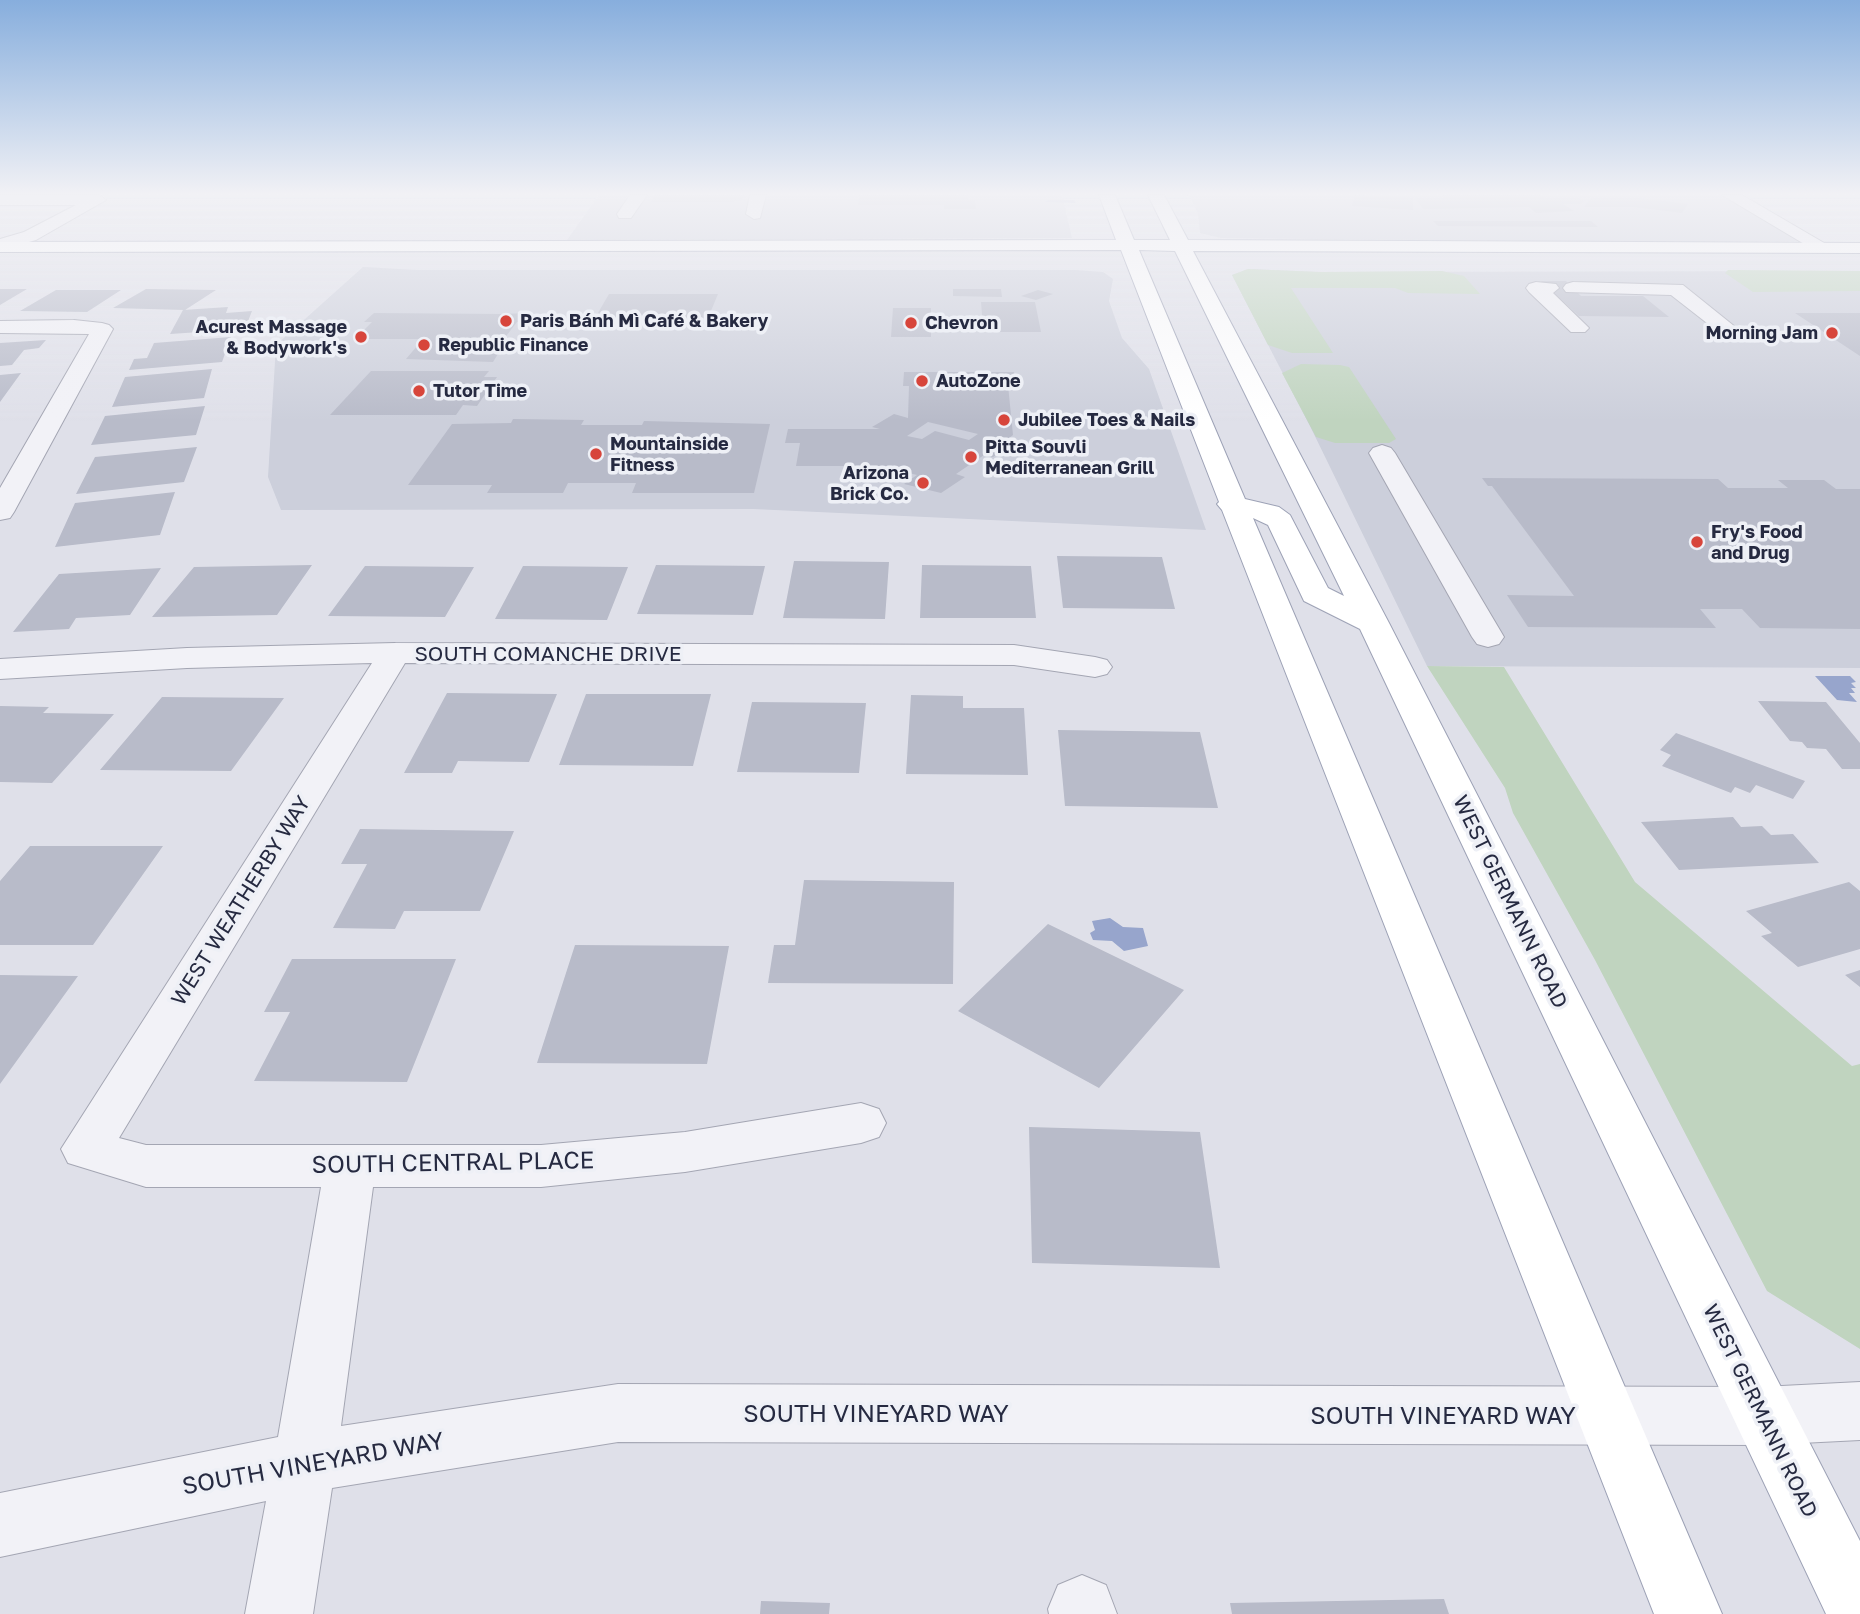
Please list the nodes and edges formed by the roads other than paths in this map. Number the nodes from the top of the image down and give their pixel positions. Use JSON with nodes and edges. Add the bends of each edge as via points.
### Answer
{"nodes":[{"id":1,"x":1136,"y":270,"type":"edge"},
{"id":2,"x":1195,"y":270,"type":"edge"},
{"id":3,"x":1549,"y":288,"type":"dead end"},
{"id":4,"x":1573,"y":288,"type":"dead end"},
{"id":5,"x":0,"y":327,"type":"edge"},
{"id":6,"x":1578,"y":328,"type":"dead end"},
{"id":7,"x":1728,"y":330,"type":"dead end"},
{"id":8,"x":1382,"y":453,"type":"dead end"},
{"id":9,"x":1231,"y":504,"type":"junction"},
{"id":10,"x":0,"y":512,"type":"edge"},
{"id":11,"x":1373,"y":623,"type":"junction"},
{"id":12,"x":1488,"y":637,"type":"dead end"},
{"id":13,"x":395,"y":653,"type":"junction"},
{"id":14,"x":1095,"y":667,"type":"dead end"},
{"id":15,"x":0,"y":669,"type":"edge"},
{"id":16,"x":861,"y":1123,"type":"dead end"},
{"id":17,"x":86,"y":1149,"type":"joint"},
{"id":18,"x":350,"y":1166,"type":"junction"},
{"id":19,"x":1860,"y":1411,"type":"edge"},
{"id":20,"x":1607,"y":1416,"type":"junction"},
{"id":21,"x":1762,"y":1416,"type":"junction"},
{"id":22,"x":305,"y":1462,"type":"junction"},
{"id":23,"x":0,"y":1525,"type":"edge"},
{"id":24,"x":1860,"y":1612,"type":"edge"},
{"id":25,"x":279,"y":1614,"type":"edge"},
{"id":26,"x":1688,"y":1614,"type":"edge"}],
"edges":[{"from":1,"to":9,"type":"main road"},
{"from":2,"to":11,"type":"main road","name":"WEST GERMANN ROAD"},
{"from":3,"to":6,"type":"street","via":[[1535,288]]},
{"from":4,"to":7,"type":"street","via":[[1676,289]]},
{"from":5,"to":10,"type":"street","via":[[102,329]]},
{"from":8,"to":12,"type":"street"},
{"from":9,"to":11,"type":"main road","via":[[1269,513],[1280,521],[1315,594]]},
{"from":9,"to":20,"type":"main road"},
{"from":11,"to":21,"type":"main road","name":"WEST GERMANN ROAD"},
{"from":13,"to":14,"type":"street","name":"SOUTH COMANCHE DRIVE","via":[[1014,655]]},
{"from":13,"to":15,"type":"street","name":"SOUTH COMANCHE DRIVE"},
{"from":13,"to":17,"type":"street","name":"WEST WEATHERBY WAY"},
{"from":16,"to":18,"type":"street","name":"SOUTH CENTRAL PLACE","via":[[685,1152],[541,1166]]},
{"from":17,"to":18,"type":"street","name":"SOUTH CENTRAL PLACE","via":[[146,1166]]},
{"from":18,"to":22,"type":"street"},
{"from":19,"to":21,"type":"street"},
{"from":20,"to":21,"type":"street","name":"SOUTH VINEYARD WAY"},
{"from":20,"to":22,"type":"street","name":"SOUTH VINEYARD WAY","via":[[618,1413]]},
{"from":20,"to":26,"type":"main road"},
{"from":21,"to":24,"type":"main road","name":"WEST GERMANN ROAD"},
{"from":22,"to":23,"type":"street","name":"SOUTH VINEYARD WAY"},
{"from":22,"to":25,"type":"street"}]}
